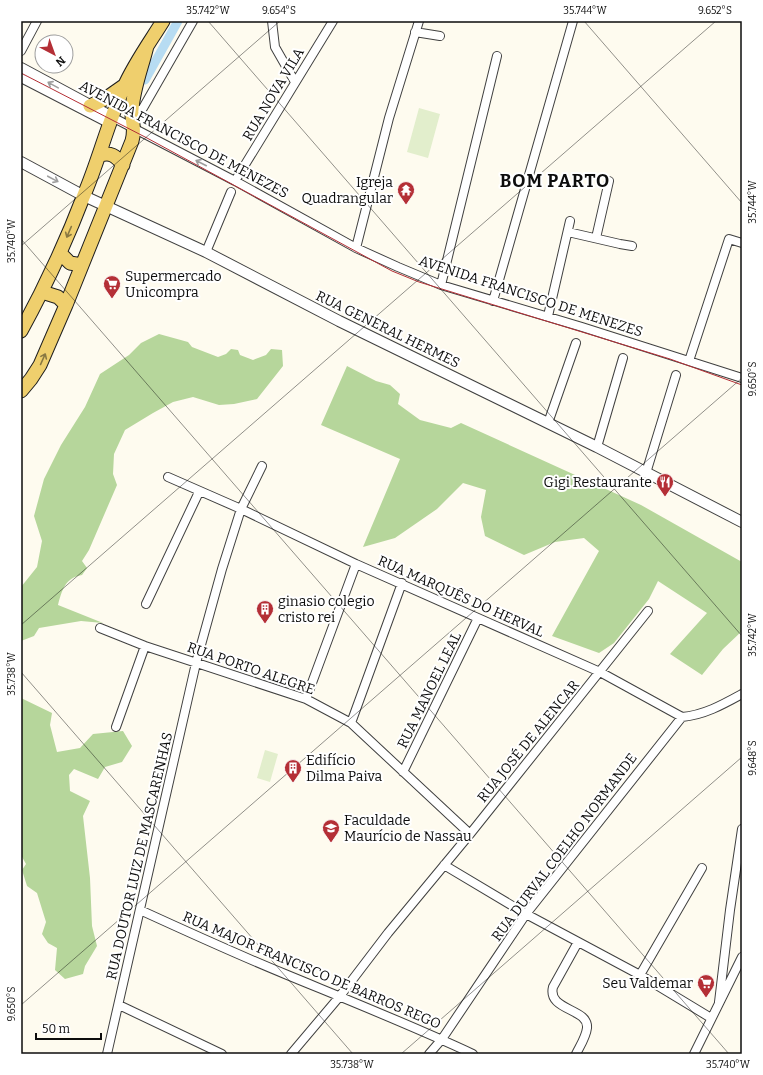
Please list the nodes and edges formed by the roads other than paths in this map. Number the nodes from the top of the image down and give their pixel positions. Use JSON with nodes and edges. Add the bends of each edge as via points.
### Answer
{"nodes":[{"id":1,"x":37,"y":21,"type":"edge"},
{"id":2,"x":163,"y":21,"type":"edge"},
{"id":3,"x":193,"y":21,"type":"edge"},
{"id":4,"x":272,"y":21,"type":"edge"},
{"id":5,"x":333,"y":21,"type":"edge"},
{"id":6,"x":419,"y":21,"type":"edge"},
{"id":7,"x":573,"y":21,"type":"edge"},
{"id":8,"x":415,"y":32,"type":"junction"},
{"id":9,"x":440,"y":36,"type":"dead end"},
{"id":10,"x":147,"y":46,"type":"junction"},
{"id":11,"x":21,"y":51,"type":"edge"},
{"id":12,"x":496,"y":56,"type":"dead end"},
{"id":13,"x":21,"y":68,"type":"edge"},
{"id":14,"x":21,"y":78,"type":"edge"},
{"id":15,"x":295,"y":82,"type":"junction"},
{"id":16,"x":125,"y":85,"type":"junction"},
{"id":17,"x":90,"y":106,"type":"junction"},
{"id":18,"x":132,"y":110,"type":"junction"},
{"id":19,"x":111,"y":120,"type":"junction"},
{"id":20,"x":134,"y":129,"type":"junction"},
{"id":21,"x":99,"y":156,"type":"junction"},
{"id":22,"x":21,"y":162,"type":"edge"},
{"id":23,"x":123,"y":165,"type":"junction"},
{"id":24,"x":235,"y":181,"type":"junction"},
{"id":25,"x":609,"y":181,"type":"dead end"},
{"id":26,"x":231,"y":192,"type":"dead end"},
{"id":27,"x":84,"y":196,"type":"junction"},
{"id":28,"x":107,"y":207,"type":"junction"},
{"id":29,"x":570,"y":221,"type":"dead end"},
{"id":30,"x":568,"y":232,"type":"junction"},
{"id":31,"x":596,"y":238,"type":"junction"},
{"id":32,"x":742,"y":243,"type":"edge"},
{"id":33,"x":632,"y":246,"type":"dead end"},
{"id":34,"x":356,"y":248,"type":"junction"},
{"id":35,"x":206,"y":252,"type":"junction"},
{"id":36,"x":60,"y":253,"type":"junction"},
{"id":37,"x":82,"y":265,"type":"junction"},
{"id":38,"x":441,"y":285,"type":"junction"},
{"id":39,"x":42,"y":292,"type":"junction"},
{"id":40,"x":493,"y":301,"type":"junction"},
{"id":41,"x":66,"y":305,"type":"junction"},
{"id":42,"x":548,"y":316,"type":"junction"},
{"id":43,"x":21,"y":331,"type":"edge"},
{"id":44,"x":576,"y":343,"type":"dead end"},
{"id":45,"x":623,"y":358,"type":"dead end"},
{"id":46,"x":689,"y":361,"type":"junction"},
{"id":47,"x":676,"y":375,"type":"dead end"},
{"id":48,"x":742,"y":378,"type":"edge"},
{"id":49,"x":21,"y":391,"type":"edge"},
{"id":50,"x":548,"y":423,"type":"junction"},
{"id":51,"x":597,"y":447,"type":"junction"},
{"id":52,"x":262,"y":466,"type":"dead end"},
{"id":53,"x":646,"y":472,"type":"junction"},
{"id":54,"x":168,"y":477,"type":"dead end"},
{"id":55,"x":199,"y":492,"type":"junction"},
{"id":56,"x":241,"y":509,"type":"junction"},
{"id":57,"x":742,"y":522,"type":"edge"},
{"id":58,"x":356,"y":564,"type":"junction"},
{"id":59,"x":402,"y":583,"type":"junction"},
{"id":60,"x":146,"y":604,"type":"dead end"},
{"id":61,"x":648,"y":611,"type":"dead end"},
{"id":62,"x":478,"y":618,"type":"junction"},
{"id":63,"x":100,"y":628,"type":"dead end"},
{"id":64,"x":145,"y":646,"type":"junction"},
{"id":65,"x":196,"y":663,"type":"junction"},
{"id":66,"x":600,"y":672,"type":"junction"},
{"id":67,"x":742,"y":694,"type":"edge"},
{"id":68,"x":306,"y":699,"type":"junction"},
{"id":69,"x":682,"y":717,"type":"junction"},
{"id":70,"x":351,"y":723,"type":"junction"},
{"id":71,"x":116,"y":727,"type":"dead end"},
{"id":72,"x":403,"y":772,"type":"junction"},
{"id":73,"x":742,"y":828,"type":"edge"},
{"id":74,"x":470,"y":834,"type":"junction"},
{"id":75,"x":444,"y":865,"type":"junction"},
{"id":76,"x":702,"y":868,"type":"dead end"},
{"id":77,"x":140,"y":910,"type":"junction"},
{"id":78,"x":526,"y":914,"type":"junction"},
{"id":79,"x":578,"y":942,"type":"junction"},
{"id":80,"x":742,"y":957,"type":"edge"},
{"id":81,"x":640,"y":975,"type":"junction"},
{"id":82,"x":340,"y":996,"type":"junction"},
{"id":83,"x":720,"y":1002,"type":"junction"},
{"id":84,"x":119,"y":1005,"type":"junction"},
{"id":85,"x":711,"y":1018,"type":"junction"},
{"id":86,"x":442,"y":1040,"type":"junction"},
{"id":87,"x":107,"y":1054,"type":"edge"},
{"id":88,"x":222,"y":1054,"type":"edge"},
{"id":89,"x":291,"y":1054,"type":"edge"},
{"id":90,"x":430,"y":1054,"type":"edge"},
{"id":91,"x":473,"y":1054,"type":"edge"},
{"id":92,"x":576,"y":1054,"type":"edge"},
{"id":93,"x":694,"y":1054,"type":"edge"}],
"edges":[{"from":1,"to":11,"type":"street"},
{"from":2,"to":10,"type":"main road"},
{"from":3,"to":18,"type":"street","via":[[144,108],[139,111]]},
{"from":4,"to":15,"type":"street","via":[[275,47]]},
{"from":5,"to":15,"type":"street","name":"RUA NOVA VILA"},
{"from":6,"to":8,"type":"street"},
{"from":7,"to":40,"type":"street"},
{"from":8,"to":9,"type":"street"},
{"from":8,"to":34,"type":"street","via":[[389,118]]},
{"from":10,"to":16,"type":"main road"},
{"from":10,"to":18,"type":"main road"},
{"from":12,"to":38,"type":"street"},
{"from":17,"to":13,"type":"street","name":"AVENIDA FRANCISCO DE MENEZES","one_way":true},
{"from":14,"to":19,"type":"street"},
{"from":15,"to":24,"type":"street","name":"RUA NOVA VILA"},
{"from":16,"to":17,"type":"main road"},
{"from":16,"to":19,"type":"main road"},
{"from":17,"to":19,"type":"street","name":"AVENIDA FRANCISCO DE MENEZES"},
{"from":18,"to":20,"type":"main road"},
{"from":19,"to":20,"type":"street","name":"AVENIDA FRANCISCO DE MENEZES"},
{"from":19,"to":21,"type":"main road"},
{"from":20,"to":23,"type":"main road"},
{"from":24,"to":20,"type":"street","name":"AVENIDA FRANCISCO DE MENEZES","one_way":true},
{"from":21,"to":23,"type":"main road","via":[[114,156]]},
{"from":21,"to":27,"type":"main road"},
{"from":22,"to":27,"type":"street","name":"RUA GENERAL HERMES","one_way":true},
{"from":23,"to":28,"type":"main road"},
{"from":24,"to":34,"type":"street","name":"AVENIDA FRANCISCO DE MENEZES"},
{"from":25,"to":31,"type":"street"},
{"from":26,"to":35,"type":"street"},
{"from":27,"to":28,"type":"street","name":"RUA GENERAL HERMES"},
{"from":27,"to":36,"type":"main road","one_way":true},
{"from":28,"to":35,"type":"street","name":"RUA GENERAL HERMES"},
{"from":28,"to":37,"type":"main road"},
{"from":29,"to":30,"type":"street"},
{"from":30,"to":31,"type":"street"},
{"from":30,"to":42,"type":"street"},
{"from":31,"to":33,"type":"street"},
{"from":32,"to":46,"type":"street","via":[[729,238]]},
{"from":34,"to":38,"type":"street","name":"AVENIDA FRANCISCO DE MENEZES"},
{"from":35,"to":50,"type":"street","name":"RUA GENERAL HERMES","via":[[339,321]]},
{"from":36,"to":37,"type":"main road","via":[[70,263]]},
{"from":36,"to":39,"type":"main road"},
{"from":37,"to":41,"type":"main road"},
{"from":38,"to":40,"type":"street","name":"AVENIDA FRANCISCO DE MENEZES"},
{"from":39,"to":41,"type":"main road","via":[[58,297]]},
{"from":39,"to":43,"type":"main road"},
{"from":40,"to":42,"type":"street","name":"AVENIDA FRANCISCO DE MENEZES"},
{"from":49,"to":41,"type":"main road","one_way":true,"via":[[40,365]]},
{"from":42,"to":46,"type":"street","name":"AVENIDA FRANCISCO DE MENEZES"},
{"from":44,"to":50,"type":"street"},
{"from":45,"to":51,"type":"street"},
{"from":46,"to":48,"type":"street","name":"AVENIDA FRANCISCO DE MENEZES"},
{"from":47,"to":53,"type":"street"},
{"from":50,"to":51,"type":"street","name":"RUA GENERAL HERMES"},
{"from":51,"to":53,"type":"street","name":"RUA GENERAL HERMES"},
{"from":52,"to":56,"type":"street","name":"RUA DOUTOR LUIZ DE MASCARENHAS"},
{"from":53,"to":57,"type":"street","name":"RUA GENERAL HERMES"},
{"from":54,"to":55,"type":"street","name":"RUA MARQUÊS DO HERVAL"},
{"from":55,"to":56,"type":"street","name":"RUA MARQUÊS DO HERVAL"},
{"from":55,"to":60,"type":"street"},
{"from":56,"to":58,"type":"street","name":"RUA MARQUÊS DO HERVAL","via":[[334,549]]},
{"from":56,"to":65,"type":"street","name":"RUA DOUTOR LUIZ DE MASCARENHAS"},
{"from":58,"to":59,"type":"street","name":"RUA MARQUÊS DO HERVAL"},
{"from":58,"to":68,"type":"street"},
{"from":59,"to":62,"type":"street","name":"RUA MARQUÊS DO HERVAL"},
{"from":59,"to":70,"type":"street"},
{"from":61,"to":66,"type":"street","name":"RUA JOSÉ DE ALENCAR"},
{"from":62,"to":66,"type":"street","name":"RUA MARQUÊS DO HERVAL"},
{"from":62,"to":72,"type":"street","name":"RUA MANOEL LEAL"},
{"from":63,"to":64,"type":"street","name":"RUA PORTO ALEGRE"},
{"from":64,"to":65,"type":"street","name":"RUA PORTO ALEGRE"},
{"from":64,"to":71,"type":"street"},
{"from":65,"to":68,"type":"street","name":"RUA PORTO ALEGRE"},
{"from":65,"to":77,"type":"street","name":"RUA DOUTOR LUIZ DE MASCARENHAS"},
{"from":66,"to":69,"type":"street","name":"RUA MARQUÊS DO HERVAL"},
{"from":66,"to":74,"type":"street","name":"RUA JOSÉ DE ALENCAR"},
{"from":67,"to":69,"type":"street","via":[[710,711]]},
{"from":68,"to":70,"type":"street","name":"RUA PORTO ALEGRE"},
{"from":69,"to":78,"type":"street","name":"RUA DURVAL COELHO NORMANDE"},
{"from":70,"to":72,"type":"street","name":"RUA PORTO ALEGRE"},
{"from":72,"to":74,"type":"street","name":"RUA PORTO ALEGRE"},
{"from":73,"to":83,"type":"street"},
{"from":74,"to":75,"type":"street","name":"RUA JOSÉ DE ALENCAR"},
{"from":75,"to":78,"type":"street"},
{"from":75,"to":82,"type":"street","name":"RUA JOSÉ DE ALENCAR"},
{"from":76,"to":81,"type":"street"},
{"from":77,"to":82,"type":"street","name":"RUA MAJOR FRANCISCO DE BARROS REGO"},
{"from":77,"to":84,"type":"street","name":"RUA DOUTOR LUIZ DE MASCARENHAS"},
{"from":78,"to":79,"type":"street"},
{"from":78,"to":86,"type":"street","name":"RUA DURVAL COELHO NORMANDE"},
{"from":79,"to":81,"type":"street"},
{"from":79,"to":92,"type":"street","via":[[552,994],[586,1022],[586,1034]]},
{"from":80,"to":83,"type":"street"},
{"from":81,"to":85,"type":"street"},
{"from":82,"to":86,"type":"street","name":"RUA MAJOR FRANCISCO DE BARROS REGO"},
{"from":82,"to":89,"type":"street","name":"RUA JOSÉ DE ALENCAR"},
{"from":83,"to":85,"type":"street"},
{"from":84,"to":87,"type":"street","name":"RUA DOUTOR LUIZ DE MASCARENHAS"},
{"from":84,"to":88,"type":"street"},
{"from":85,"to":93,"type":"street"},
{"from":86,"to":90,"type":"street","name":"RUA DURVAL COELHO NORMANDE"},
{"from":86,"to":91,"type":"street","name":"RUA MAJOR FRANCISCO DE BARROS REGO"}]}
